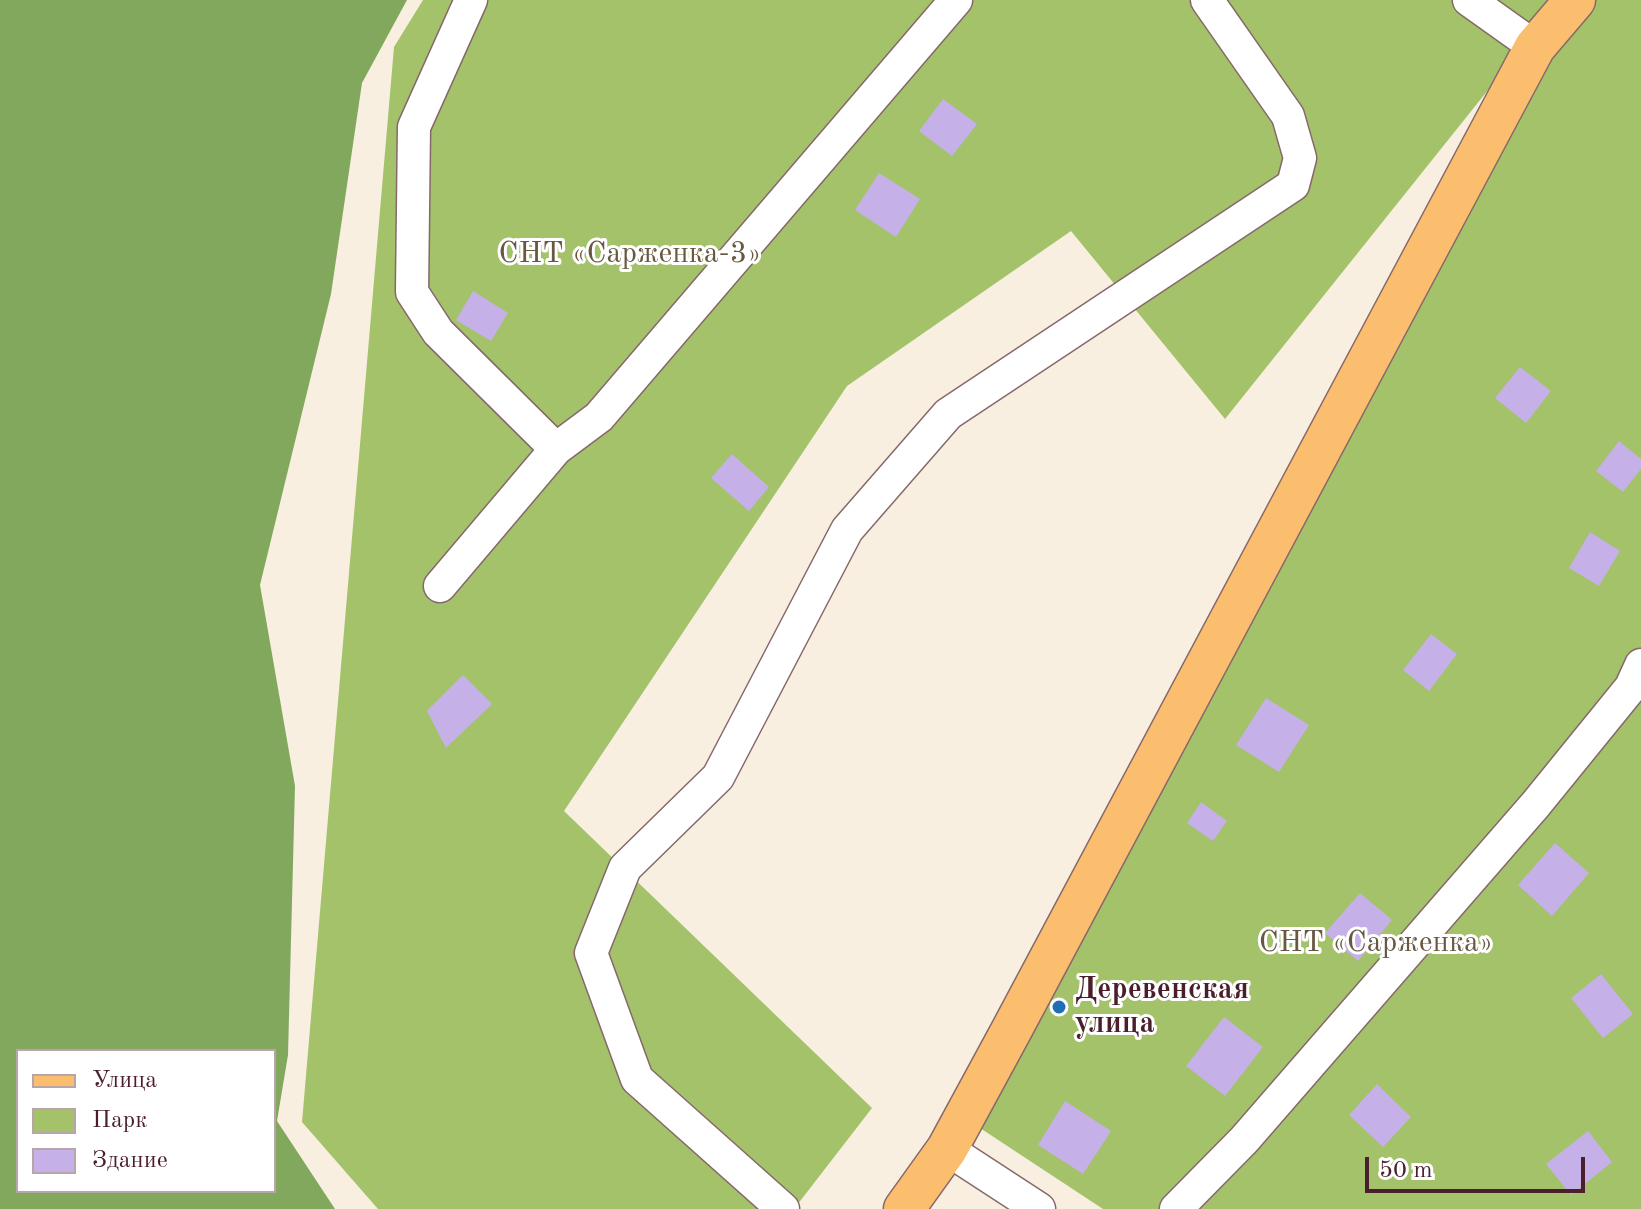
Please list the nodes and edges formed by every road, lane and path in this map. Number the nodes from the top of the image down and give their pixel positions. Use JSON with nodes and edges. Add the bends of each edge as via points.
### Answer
{"nodes":[{"id":1,"x":471,"y":0,"type":"edge"},
{"id":2,"x":956,"y":0,"type":"edge"},
{"id":3,"x":1207,"y":0,"type":"edge"},
{"id":4,"x":1469,"y":0,"type":"edge"},
{"id":5,"x":1575,"y":0,"type":"edge"},
{"id":6,"x":1535,"y":47,"type":"junction"},
{"id":7,"x":556,"y":449,"type":"junction"},
{"id":8,"x":440,"y":586,"type":"dead end"},
{"id":9,"x":1641,"y":665,"type":"edge"},
{"id":10,"x":947,"y":1149,"type":"junction"},
{"id":11,"x":783,"y":1209,"type":"edge"},
{"id":12,"x":904,"y":1209,"type":"edge"},
{"id":13,"x":1039,"y":1209,"type":"edge"},
{"id":14,"x":1176,"y":1209,"type":"edge"}],
"edges":[{"from":1,"to":7,"type":"street","via":[[414,127],[412,292],[438,332]]},
{"from":2,"to":7,"type":"street","via":[[599,417]]},
{"from":3,"to":11,"type":"street","via":[[1288,116],[1300,158],[1293,185],[948,414],[847,530],[718,777],[625,868],[591,953],[637,1079]]},
{"from":4,"to":6,"type":"street"},
{"from":5,"to":6,"type":"main road"},
{"from":6,"to":10,"type":"main road"},
{"from":7,"to":8,"type":"street"},
{"from":9,"to":14,"type":"street","via":[[1631,687],[1536,804],[1244,1140]]},
{"from":10,"to":12,"type":"main road"},
{"from":10,"to":13,"type":"street"}]}
